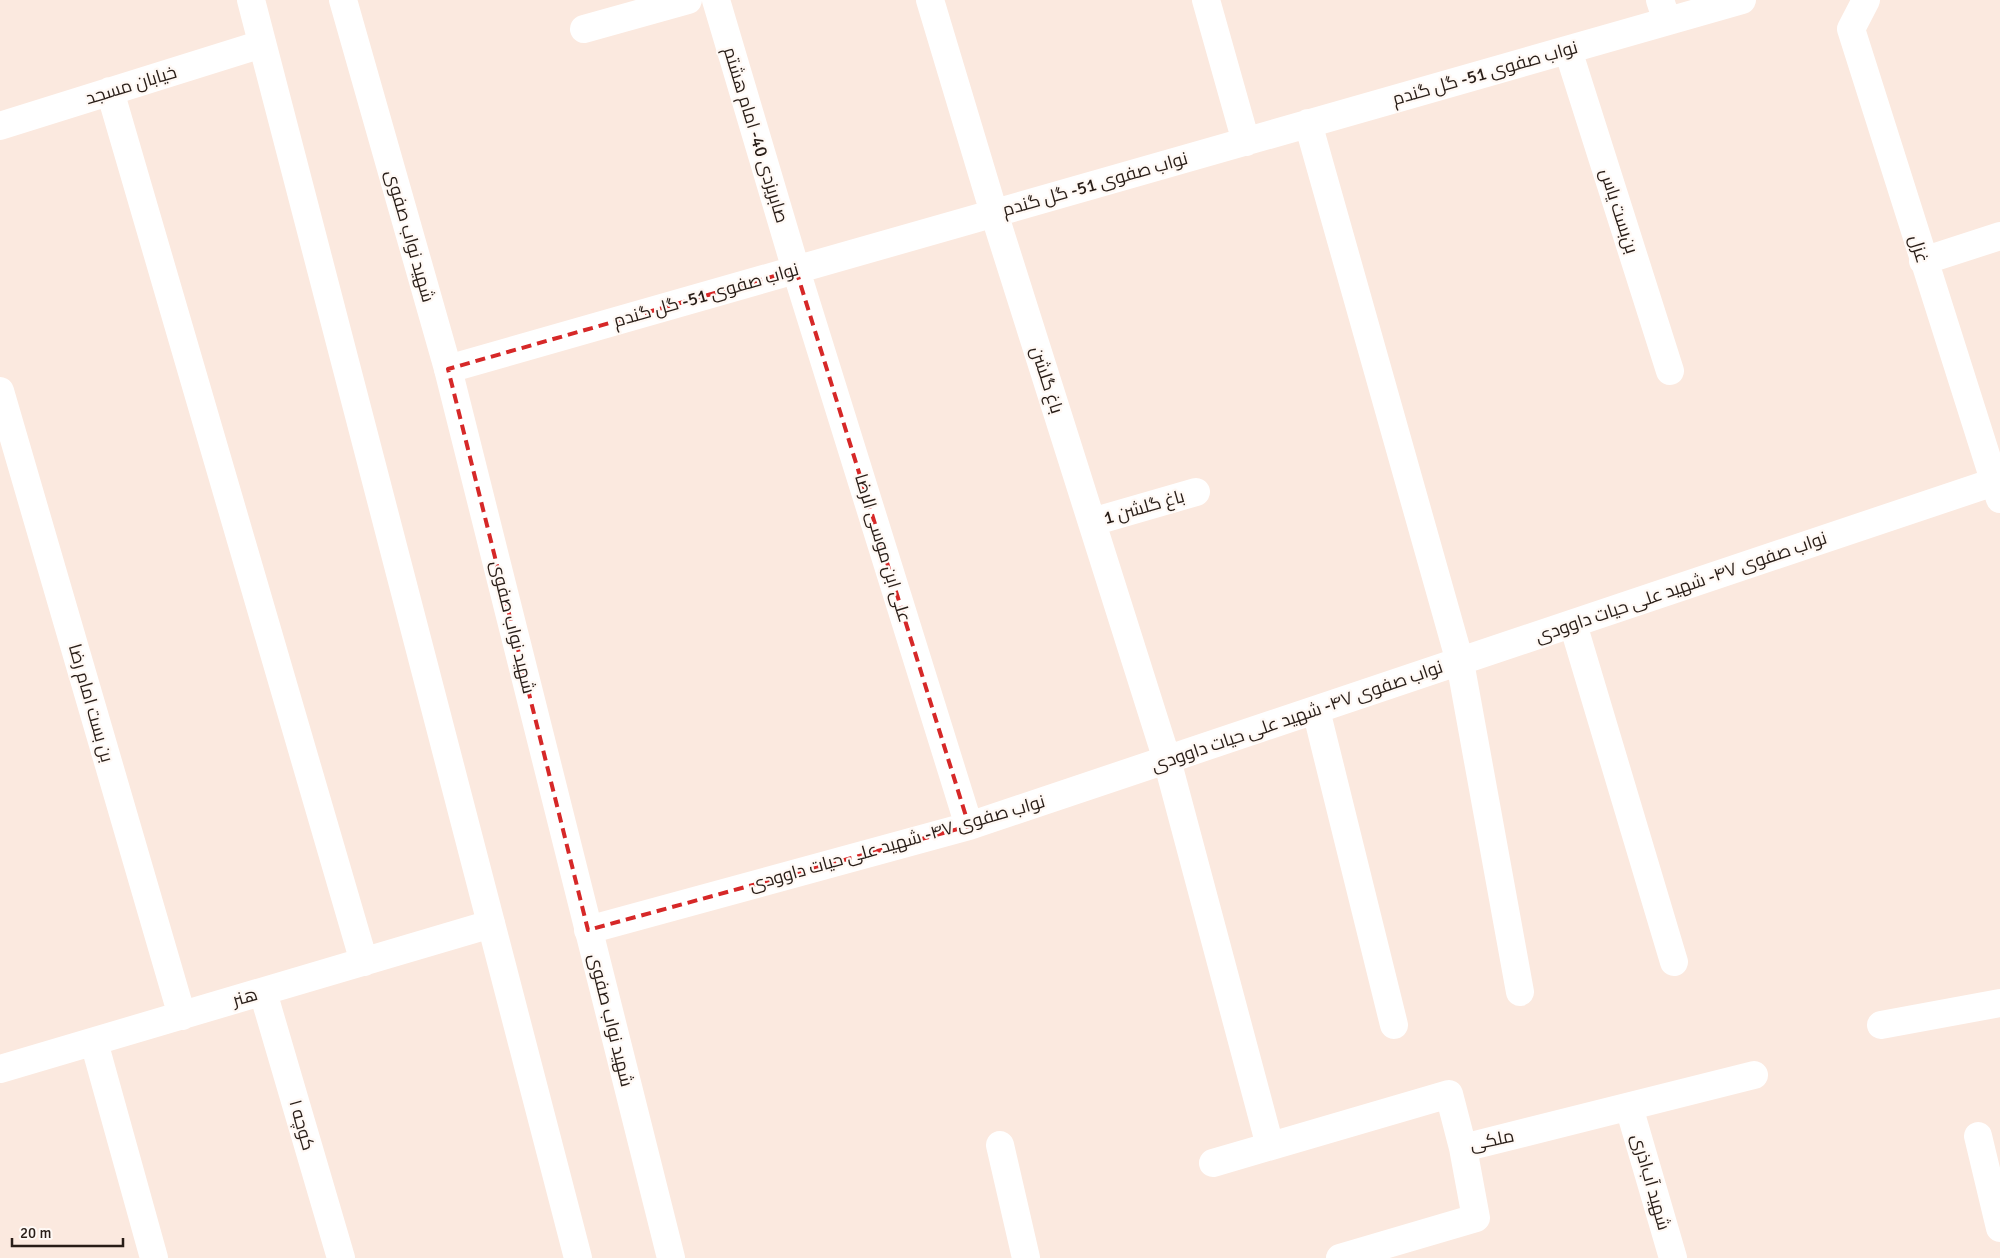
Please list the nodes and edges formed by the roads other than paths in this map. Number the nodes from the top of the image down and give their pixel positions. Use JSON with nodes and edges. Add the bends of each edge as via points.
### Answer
{"nodes":[{"id":1,"x":251,"y":0,"type":"edge"},
{"id":2,"x":343,"y":0,"type":"edge"},
{"id":3,"x":688,"y":0,"type":"edge"},
{"id":4,"x":716,"y":0,"type":"edge"},
{"id":5,"x":930,"y":0,"type":"edge"},
{"id":6,"x":1206,"y":0,"type":"edge"},
{"id":7,"x":1742,"y":0,"type":"edge"},
{"id":8,"x":1866,"y":0,"type":"edge"},
{"id":9,"x":1664,"y":11,"type":"edge"},
{"id":10,"x":584,"y":29,"type":"dead end"},
{"id":11,"x":262,"y":44,"type":"junction"},
{"id":12,"x":1568,"y":50,"type":"junction"},
{"id":13,"x":110,"y":91,"type":"junction"},
{"id":14,"x":1308,"y":124,"type":"junction"},
{"id":15,"x":0,"y":126,"type":"edge"},
{"id":16,"x":1246,"y":142,"type":"junction"},
{"id":17,"x":994,"y":213,"type":"junction"},
{"id":18,"x":2000,"y":236,"type":"edge"},
{"id":19,"x":1923,"y":261,"type":"junction"},
{"id":20,"x":796,"y":270,"type":"junction"},
{"id":21,"x":448,"y":369,"type":"junction"},
{"id":22,"x":1670,"y":372,"type":"dead end"},
{"id":23,"x":0,"y":391,"type":"edge"},
{"id":24,"x":1998,"y":487,"type":"edge"},
{"id":25,"x":1196,"y":492,"type":"dead end"},
{"id":26,"x":1092,"y":522,"type":"junction"},
{"id":27,"x":1573,"y":624,"type":"junction"},
{"id":28,"x":1460,"y":662,"type":"junction"},
{"id":29,"x":1316,"y":710,"type":"junction"},
{"id":30,"x":1167,"y":760,"type":"junction"},
{"id":31,"x":969,"y":826,"type":"junction"},
{"id":32,"x":491,"y":924,"type":"junction"},
{"id":33,"x":588,"y":930,"type":"junction"},
{"id":34,"x":364,"y":962,"type":"junction"},
{"id":35,"x":1674,"y":962,"type":"dead end"},
{"id":36,"x":263,"y":992,"type":"junction"},
{"id":37,"x":1520,"y":992,"type":"dead end"},
{"id":38,"x":2000,"y":1003,"type":"edge"},
{"id":39,"x":182,"y":1016,"type":"junction"},
{"id":40,"x":1394,"y":1025,"type":"dead end"},
{"id":41,"x":1880,"y":1026,"type":"dead end"},
{"id":42,"x":94,"y":1042,"type":"junction"},
{"id":43,"x":0,"y":1069,"type":"edge"},
{"id":44,"x":1754,"y":1075,"type":"dead end"},
{"id":45,"x":1629,"y":1107,"type":"junction"},
{"id":46,"x":1978,"y":1136,"type":"dead end"},
{"id":47,"x":1000,"y":1146,"type":"dead end"},
{"id":48,"x":1270,"y":1146,"type":"junction"},
{"id":49,"x":1463,"y":1148,"type":"junction"},
{"id":50,"x":1213,"y":1163,"type":"dead end"},
{"id":51,"x":2000,"y":1228,"type":"edge"},
{"id":52,"x":154,"y":1258,"type":"edge"},
{"id":53,"x":340,"y":1258,"type":"edge"},
{"id":54,"x":578,"y":1258,"type":"edge"},
{"id":55,"x":671,"y":1258,"type":"edge"},
{"id":56,"x":1026,"y":1258,"type":"edge"},
{"id":57,"x":1340,"y":1258,"type":"edge"},
{"id":58,"x":1672,"y":1258,"type":"edge"}],
"edges":[{"from":1,"to":11,"type":"street"},
{"from":2,"to":21,"type":"street","name":"شهید نواب صفوی"},
{"from":3,"to":10,"type":"street"},
{"from":4,"to":20,"type":"street","name":"صابریزدی 40- امام هشتم"},
{"from":5,"to":17,"type":"street","name":"باغ گلشن"},
{"from":6,"to":16,"type":"street"},
{"from":7,"to":9,"type":"street","name":"نواب صفوی 51- گل گندم"},
{"from":8,"to":19,"type":"street","name":"غزل","via":[[1851,29]]},
{"from":9,"to":12,"type":"street","name":"نواب صفوی 51- گل گندم"},
{"from":11,"to":13,"type":"street","name":"خیابان مسجد"},
{"from":11,"to":32,"type":"street"},
{"from":12,"to":14,"type":"street","name":"نواب صفوی 51- گل گندم"},
{"from":12,"to":22,"type":"street","name":"بن‌بست یاس"},
{"from":13,"to":15,"type":"street","name":"خیابان مسجد"},
{"from":13,"to":34,"type":"street"},
{"from":14,"to":16,"type":"street","name":"نواب صفوی 51- گل گندم"},
{"from":14,"to":28,"type":"street"},
{"from":16,"to":17,"type":"street","name":"نواب صفوی 51- گل گندم"},
{"from":17,"to":20,"type":"street","name":"نواب صفوی 51- گل گندم"},
{"from":17,"to":26,"type":"street","name":"باغ گلشن"},
{"from":18,"to":19,"type":"street"},
{"from":19,"to":24,"type":"street","name":"غزل"},
{"from":20,"to":21,"type":"street","name":"نواب صفوی 51- گل گندم"},
{"from":20,"to":31,"type":"street","name":"علی ابن موسی الرضا"},
{"from":21,"to":33,"type":"street","name":"شهید نواب صفوی"},
{"from":23,"to":39,"type":"street","name":"بن بست امام رضا"},
{"from":24,"to":27,"type":"street","name":"نواب صفوی ۴۷- شهید علی حیات داوودی"},
{"from":25,"to":26,"type":"street","name":"باغ گلشن 1"},
{"from":26,"to":30,"type":"street","name":"باغ گلشن"},
{"from":27,"to":28,"type":"street","name":"نواب صفوی ۴۷- شهید علی حیات داوودی"},
{"from":27,"to":35,"type":"street"},
{"from":28,"to":29,"type":"street","name":"نواب صفوی ۴۷- شهید علی حیات داوودی"},
{"from":28,"to":37,"type":"street"},
{"from":29,"to":30,"type":"street","name":"نواب صفوی ۴۷- شهید علی حیات داوودی"},
{"from":29,"to":40,"type":"street"},
{"from":30,"to":31,"type":"street","name":"نواب صفوی ۴۷- شهید علی حیات داوودی"},
{"from":30,"to":48,"type":"street","name":"باغ گلشن"},
{"from":31,"to":33,"type":"street","name":"نواب صفوی ۴۷- شهید علی حیات داوودی"},
{"from":32,"to":34,"type":"street","name":"هنر"},
{"from":32,"to":54,"type":"street"},
{"from":33,"to":55,"type":"street","name":"شهید نواب صفوی"},
{"from":34,"to":36,"type":"street","name":"هنر"},
{"from":36,"to":39,"type":"street","name":"هنر"},
{"from":36,"to":53,"type":"street","name":"کوچه ۱"},
{"from":38,"to":41,"type":"street"},
{"from":39,"to":42,"type":"street","name":"هنر"},
{"from":42,"to":43,"type":"street","name":"هنر"},
{"from":42,"to":52,"type":"street"},
{"from":44,"to":45,"type":"street","name":"ملکی"},
{"from":45,"to":49,"type":"street","name":"ملکی"},
{"from":45,"to":58,"type":"street","name":"شهید‌ آب‌اذری"},
{"from":46,"to":51,"type":"street"},
{"from":47,"to":56,"type":"street"},
{"from":48,"to":49,"type":"street","name":"ملکی","via":[[1449,1094]]},
{"from":48,"to":50,"type":"street","name":"ملکی"},
{"from":49,"to":57,"type":"street","via":[[1476,1218]]}]}
